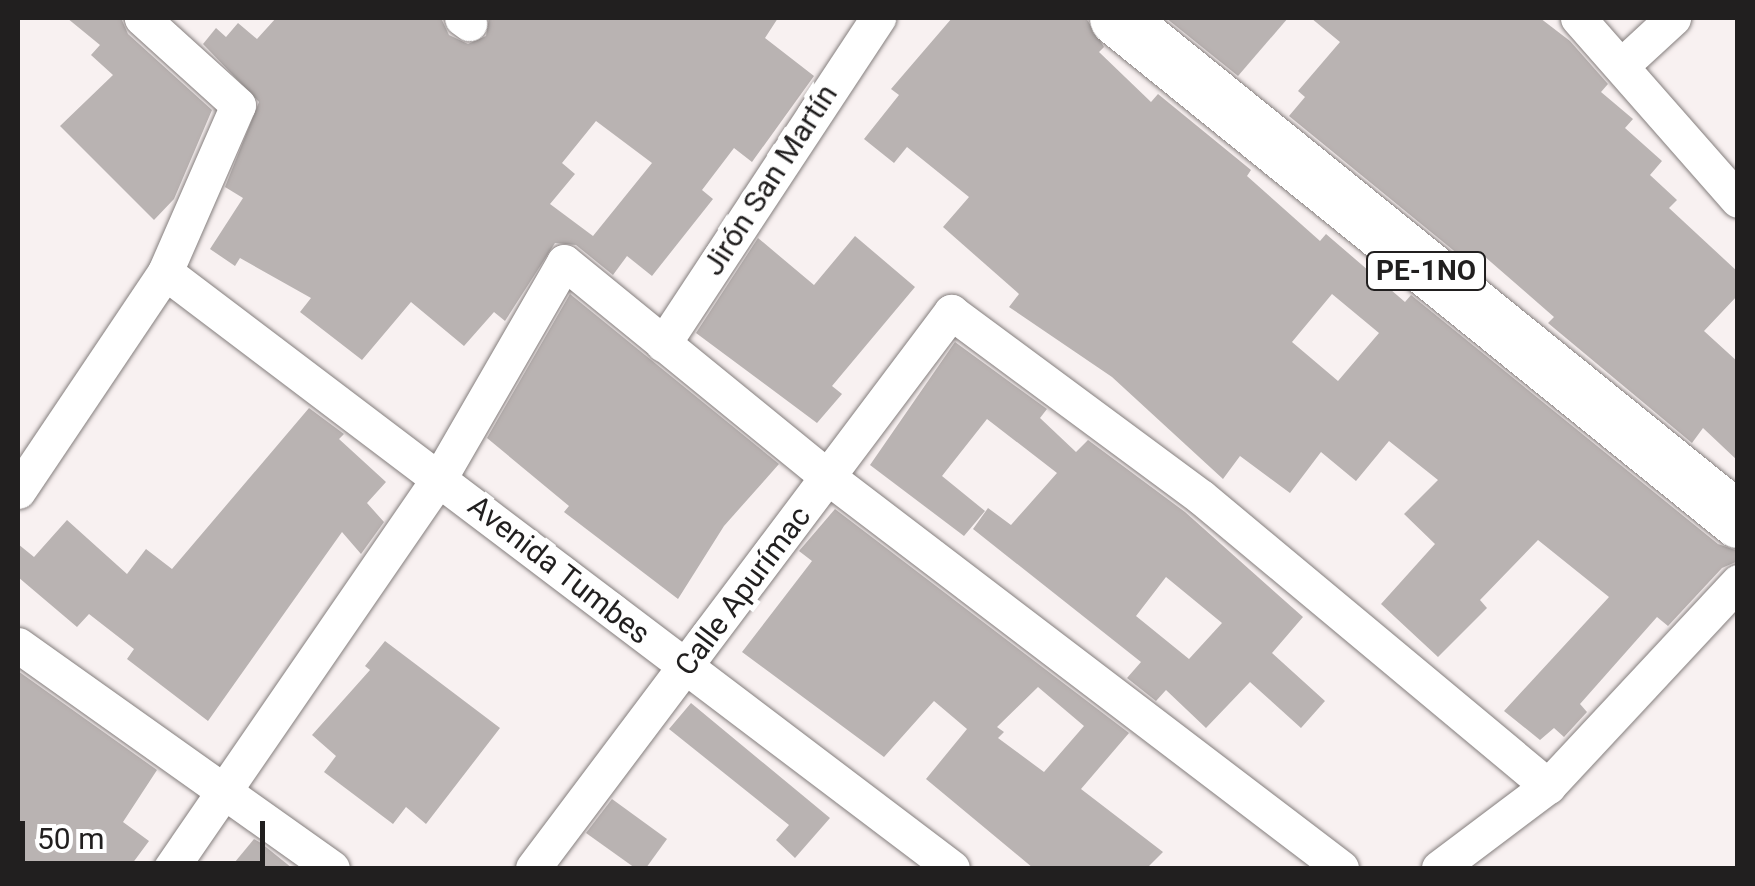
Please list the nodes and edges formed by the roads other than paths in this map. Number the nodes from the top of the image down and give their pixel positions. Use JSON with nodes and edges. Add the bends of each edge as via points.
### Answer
{"nodes":[{"id":1,"x":142,"y":18,"type":"edge"},
{"id":2,"x":878,"y":18,"type":"edge"},
{"id":3,"x":1117,"y":18,"type":"edge"},
{"id":4,"x":1578,"y":18,"type":"edge"},
{"id":5,"x":1673,"y":18,"type":"edge"},
{"id":6,"x":1621,"y":66,"type":"junction"},
{"id":7,"x":1738,"y":200,"type":"edge"},
{"id":8,"x":165,"y":272,"type":"junction"},
{"id":9,"x":664,"y":344,"type":"junction"},
{"id":10,"x":828,"y":476,"type":"junction"},
{"id":11,"x":440,"y":477,"type":"junction"},
{"id":12,"x":18,"y":491,"type":"edge"},
{"id":13,"x":1738,"y":520,"type":"edge"},
{"id":14,"x":1738,"y":582,"type":"edge"},
{"id":15,"x":18,"y":645,"type":"edge"},
{"id":16,"x":686,"y":670,"type":"junction"},
{"id":17,"x":1548,"y":786,"type":"junction"},
{"id":18,"x":229,"y":791,"type":"junction"},
{"id":19,"x":543,"y":865,"type":"edge"},
{"id":20,"x":170,"y":868,"type":"edge"},
{"id":21,"x":332,"y":868,"type":"edge"},
{"id":22,"x":952,"y":868,"type":"edge"},
{"id":23,"x":1341,"y":868,"type":"edge"},
{"id":24,"x":1439,"y":868,"type":"edge"}],
"edges":[{"from":1,"to":8,"type":"street","via":[[238,105]]},
{"from":2,"to":9,"type":"street","name":"Jirón San Martín"},
{"from":3,"to":13,"type":"main road","number":"PE-1NO"},
{"from":4,"to":6,"type":"street"},
{"from":5,"to":6,"type":"street"},
{"from":6,"to":7,"type":"street"},
{"from":8,"to":11,"type":"street","name":"Avenida Tumbes"},
{"from":8,"to":12,"type":"street"},
{"from":9,"to":10,"type":"street"},
{"from":9,"to":11,"type":"street","via":[[564,262]]},
{"from":10,"to":16,"type":"street","name":"Calle Apurímac"},
{"from":10,"to":17,"type":"street","name":"Calle Apurímac","via":[[951,312],[1201,498]]},
{"from":10,"to":23,"type":"street"},
{"from":11,"to":16,"type":"street","name":"Avenida Tumbes"},
{"from":11,"to":18,"type":"street"},
{"from":14,"to":17,"type":"street"},
{"from":15,"to":18,"type":"street"},
{"from":16,"to":19,"type":"street","name":"Calle Apurímac"},
{"from":16,"to":22,"type":"street","name":"Avenida Tumbes"},
{"from":17,"to":24,"type":"street"},
{"from":18,"to":20,"type":"street"},
{"from":18,"to":21,"type":"street"}]}
